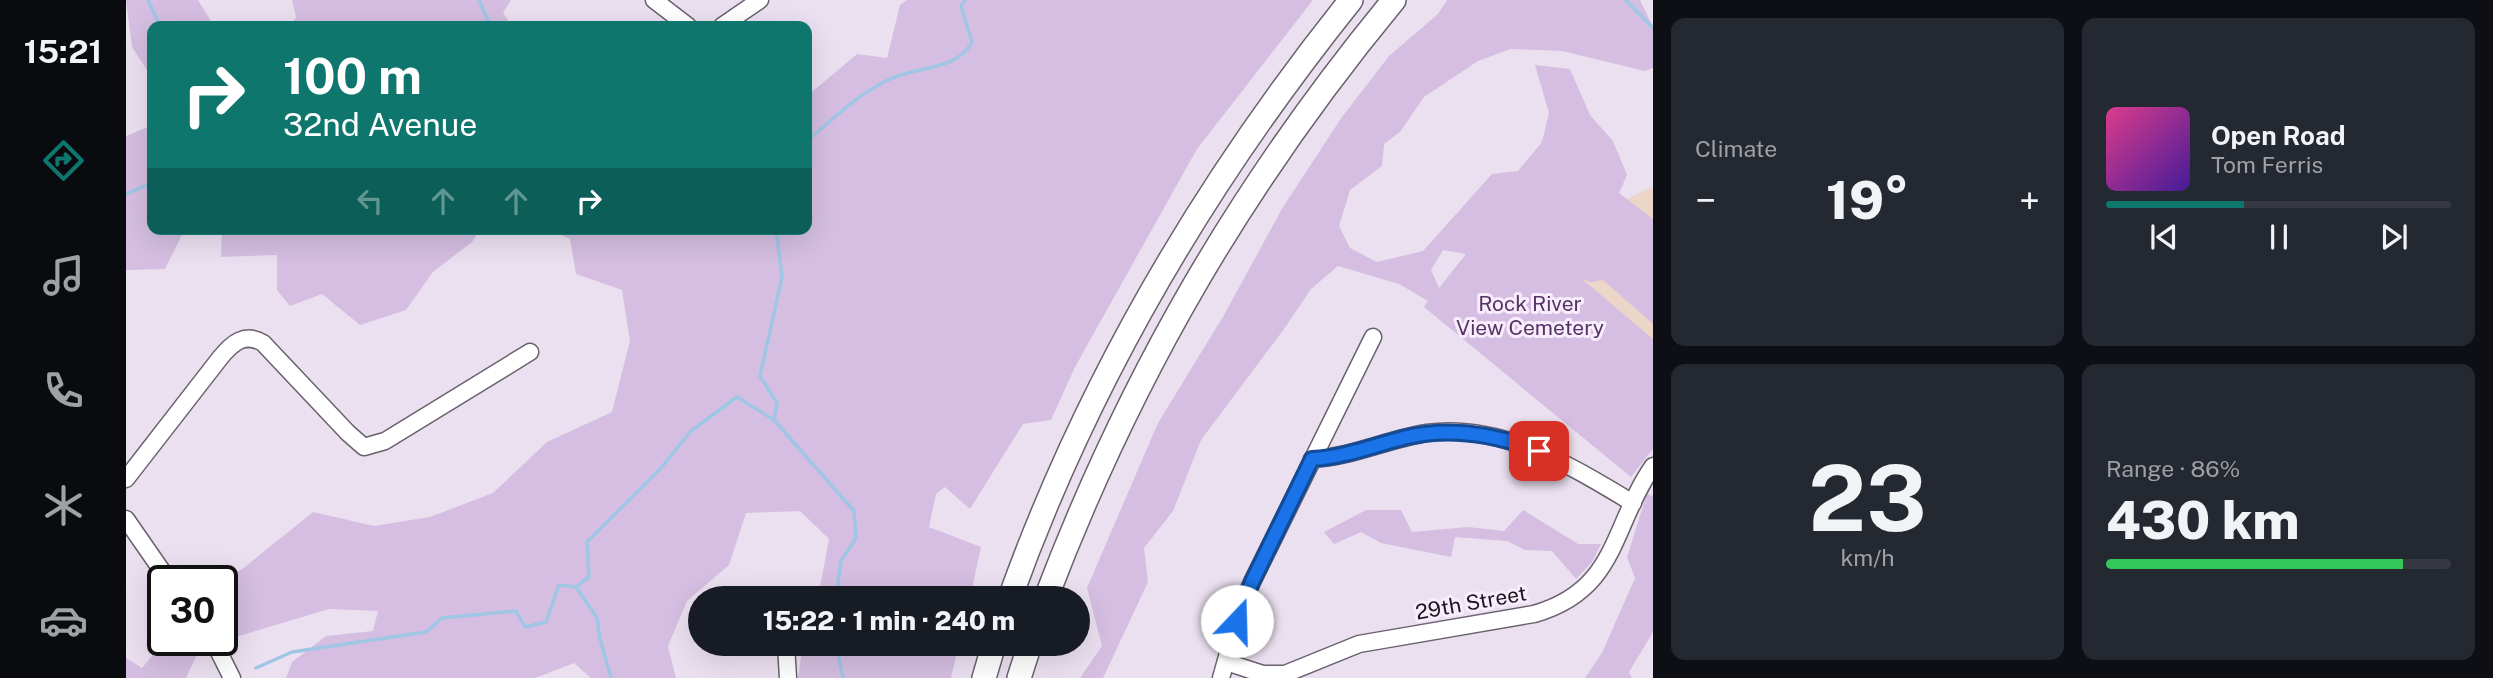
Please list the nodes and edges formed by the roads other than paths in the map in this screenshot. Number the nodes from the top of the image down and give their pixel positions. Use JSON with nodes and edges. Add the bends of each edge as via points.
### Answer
{"nodes":[{"id":1,"x":654,"y":0,"type":"edge"},
{"id":2,"x":760,"y":0,"type":"edge"},
{"id":3,"x":1351,"y":0,"type":"edge"},
{"id":4,"x":1394,"y":0,"type":"edge"},
{"id":5,"x":681,"y":21,"type":"edge"},
{"id":6,"x":729,"y":21,"type":"edge"},
{"id":7,"x":1373,"y":337,"type":"dead end"},
{"id":8,"x":530,"y":352,"type":"dead end"},
{"id":9,"x":1312,"y":459,"type":"junction"},
{"id":10,"x":1653,"y":467,"type":"edge"},
{"id":11,"x":126,"y":479,"type":"edge"},
{"id":12,"x":1633,"y":503,"type":"junction"},
{"id":13,"x":126,"y":519,"type":"edge"},
{"id":14,"x":158,"y":565,"type":"edge"},
{"id":15,"x":1015,"y":586,"type":"edge"},
{"id":16,"x":1051,"y":586,"type":"edge"},
{"id":17,"x":221,"y":656,"type":"edge"},
{"id":18,"x":787,"y":656,"type":"edge"},
{"id":19,"x":991,"y":656,"type":"edge"},
{"id":20,"x":1026,"y":656,"type":"edge"},
{"id":21,"x":1224,"y":670,"type":"edge"},
{"id":22,"x":1289,"y":675,"type":"edge"},
{"id":23,"x":232,"y":678,"type":"edge"},
{"id":24,"x":788,"y":678,"type":"edge"},
{"id":25,"x":984,"y":678,"type":"edge"},
{"id":26,"x":1019,"y":678,"type":"edge"}],
"edges":[{"from":1,"to":5,"type":"street"},
{"from":2,"to":6,"type":"street"},
{"from":3,"to":15,"type":"highway","via":[[1218,180],[1163,268],[1068,456]]},
{"from":4,"to":16,"type":"highway","via":[[1263,173],[1185,298],[1097,472]]},
{"from":7,"to":9,"type":"street"},
{"from":8,"to":11,"type":"street","via":[[385,441],[364,447],[270,349],[252,338],[230,346]]},
{"from":9,"to":12,"type":"street","via":[[1356,453],[1430,433],[1477,434],[1539,451]]},
{"from":9,"to":21,"type":"street","via":[[1241,607]]},
{"from":10,"to":12,"type":"street","name":"29th Street"},
{"from":12,"to":22,"type":"street","name":"29th Street","via":[[1597,576],[1559,606],[1359,644]]},
{"from":13,"to":14,"type":"street"},
{"from":17,"to":23,"type":"street"},
{"from":18,"to":24,"type":"street"},
{"from":19,"to":25,"type":"highway"},
{"from":20,"to":26,"type":"highway"},
{"from":21,"to":22,"type":"street","name":"29th Street"}]}
